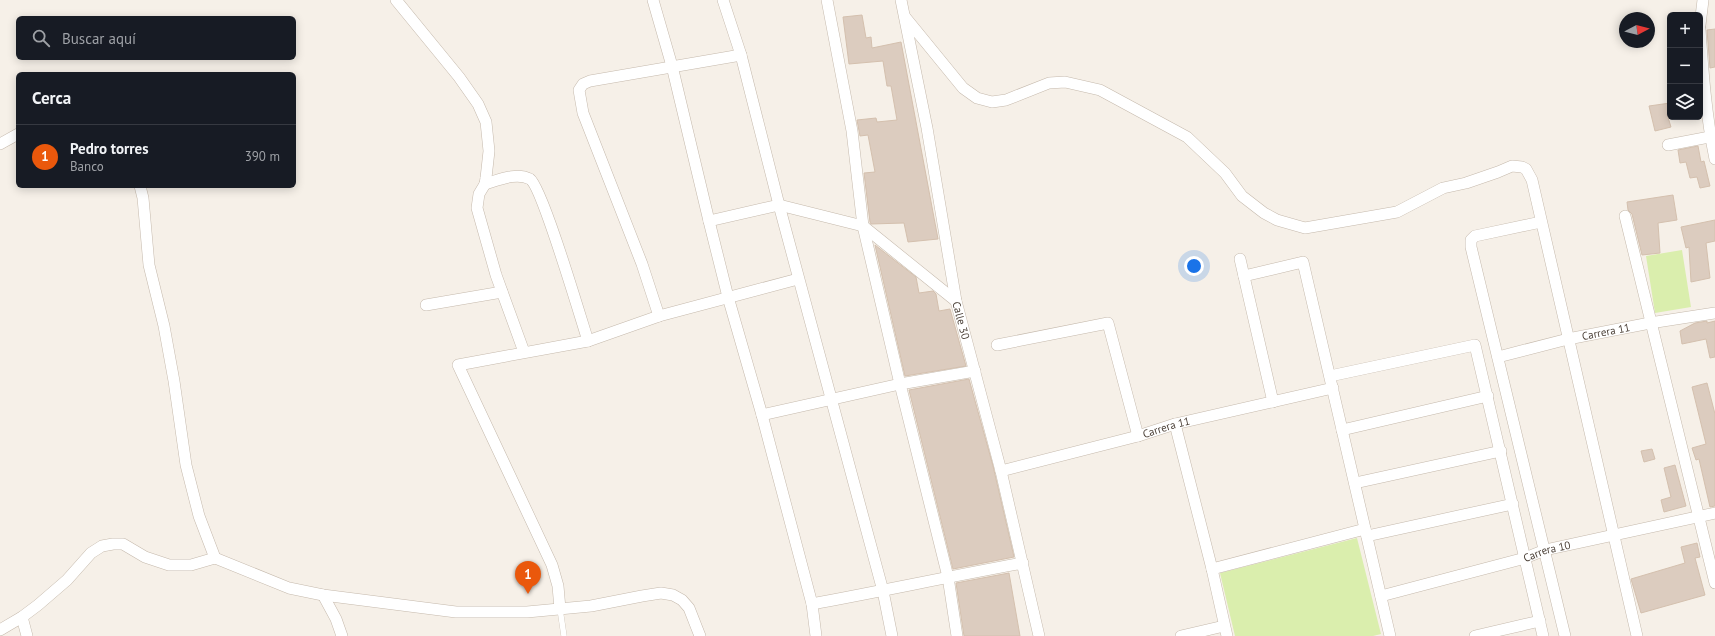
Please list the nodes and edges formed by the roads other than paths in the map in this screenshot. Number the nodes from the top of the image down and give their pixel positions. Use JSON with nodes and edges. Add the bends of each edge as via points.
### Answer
{"nodes":[{"id":1,"x":396,"y":0,"type":"edge"},
{"id":2,"x":653,"y":0,"type":"edge"},
{"id":3,"x":723,"y":0,"type":"edge"},
{"id":4,"x":827,"y":0,"type":"edge"},
{"id":5,"x":901,"y":0,"type":"edge"},
{"id":6,"x":1703,"y":0,"type":"edge"},
{"id":7,"x":1702,"y":12,"type":"edge"},
{"id":8,"x":905,"y":17,"type":"junction"},
{"id":9,"x":1701,"y":48,"type":"edge"},
{"id":10,"x":741,"y":55,"type":"junction"},
{"id":11,"x":672,"y":66,"type":"junction"},
{"id":12,"x":16,"y":135,"type":"edge"},
{"id":13,"x":1713,"y":137,"type":"edge"},
{"id":14,"x":0,"y":144,"type":"edge"},
{"id":15,"x":1668,"y":144,"type":"dead end"},
{"id":16,"x":1715,"y":159,"type":"edge"},
{"id":17,"x":485,"y":184,"type":"junction"},
{"id":18,"x":140,"y":188,"type":"edge"},
{"id":19,"x":779,"y":205,"type":"junction"},
{"id":20,"x":1625,"y":216,"type":"dead end"},
{"id":21,"x":709,"y":220,"type":"junction"},
{"id":22,"x":1541,"y":222,"type":"junction"},
{"id":23,"x":863,"y":226,"type":"junction"},
{"id":24,"x":1240,"y":259,"type":"dead end"},
{"id":25,"x":1244,"y":276,"type":"junction"},
{"id":26,"x":798,"y":279,"type":"junction"},
{"id":27,"x":502,"y":292,"type":"junction"},
{"id":28,"x":728,"y":297,"type":"junction"},
{"id":29,"x":956,"y":301,"type":"junction"},
{"id":30,"x":426,"y":305,"type":"dead end"},
{"id":31,"x":1715,"y":313,"type":"edge"},
{"id":32,"x":659,"y":316,"type":"junction"},
{"id":33,"x":1650,"y":323,"type":"junction"},
{"id":34,"x":1568,"y":339,"type":"junction"},
{"id":35,"x":588,"y":341,"type":"junction"},
{"id":36,"x":997,"y":345,"type":"dead end"},
{"id":37,"x":524,"y":352,"type":"junction"},
{"id":38,"x":1498,"y":357,"type":"junction"},
{"id":39,"x":975,"y":370,"type":"junction"},
{"id":40,"x":1330,"y":376,"type":"junction"},
{"id":41,"x":900,"y":384,"type":"junction"},
{"id":42,"x":1333,"y":388,"type":"junction"},
{"id":43,"x":1488,"y":396,"type":"junction"},
{"id":44,"x":832,"y":399,"type":"junction"},
{"id":45,"x":1273,"y":402,"type":"junction"},
{"id":46,"x":762,"y":415,"type":"junction"},
{"id":47,"x":1175,"y":424,"type":"junction"},
{"id":48,"x":1342,"y":430,"type":"junction"},
{"id":49,"x":1138,"y":436,"type":"junction"},
{"id":50,"x":1500,"y":451,"type":"junction"},
{"id":51,"x":1002,"y":470,"type":"junction"},
{"id":52,"x":1354,"y":483,"type":"junction"},
{"id":53,"x":1513,"y":504,"type":"junction"},
{"id":54,"x":1715,"y":513,"type":"edge"},
{"id":55,"x":1699,"y":516,"type":"junction"},
{"id":56,"x":1366,"y":533,"type":"junction"},
{"id":57,"x":1614,"y":536,"type":"junction"},
{"id":58,"x":1545,"y":550,"type":"junction"},
{"id":59,"x":215,"y":558,"type":"junction"},
{"id":60,"x":1525,"y":558,"type":"junction"},
{"id":61,"x":1023,"y":563,"type":"junction"},
{"id":62,"x":1212,"y":569,"type":"junction"},
{"id":63,"x":948,"y":577,"type":"junction"},
{"id":64,"x":1715,"y":583,"type":"edge"},
{"id":65,"x":883,"y":591,"type":"junction"},
{"id":66,"x":323,"y":595,"type":"junction"},
{"id":67,"x":1381,"y":596,"type":"junction"},
{"id":68,"x":812,"y":604,"type":"junction"},
{"id":69,"x":560,"y":609,"type":"junction"},
{"id":70,"x":22,"y":617,"type":"junction"},
{"id":71,"x":1540,"y":621,"type":"junction"},
{"id":72,"x":0,"y":630,"type":"edge"},
{"id":73,"x":1225,"y":631,"type":"edge"},
{"id":74,"x":27,"y":636,"type":"edge"},
{"id":75,"x":342,"y":636,"type":"edge"},
{"id":76,"x":564,"y":636,"type":"edge"},
{"id":77,"x":700,"y":636,"type":"edge"},
{"id":78,"x":816,"y":636,"type":"edge"},
{"id":79,"x":892,"y":636,"type":"edge"},
{"id":80,"x":957,"y":636,"type":"edge"},
{"id":81,"x":1039,"y":636,"type":"edge"},
{"id":82,"x":1181,"y":636,"type":"edge"},
{"id":83,"x":1390,"y":636,"type":"edge"},
{"id":84,"x":1475,"y":636,"type":"edge"},
{"id":85,"x":1543,"y":636,"type":"edge"},
{"id":86,"x":1565,"y":636,"type":"edge"},
{"id":87,"x":1637,"y":636,"type":"edge"}],
"edges":[{"from":1,"to":17,"type":"street","via":[[478,104],[486,122],[489,151]]},
{"from":2,"to":11,"type":"street"},
{"from":3,"to":10,"type":"street"},
{"from":4,"to":23,"type":"street","via":[[852,131]]},
{"from":5,"to":8,"type":"street","name":"Calle 30"},
{"from":6,"to":7,"type":"street"},
{"from":8,"to":22,"type":"street","via":[[963,88],[977,98],[992,102],[1006,100],[1049,83],[1065,82],[1100,90],[1187,137],[1225,173],[1253,205],[1277,220],[1291,225],[1305,228],[1397,212],[1443,188],[1466,183],[1512,166],[1526,169],[1531,176]]},
{"from":8,"to":29,"type":"street","name":"Calle 30","via":[[927,128]]},
{"from":9,"to":13,"type":"street","via":[[1703,82]]},
{"from":10,"to":11,"type":"street"},
{"from":10,"to":19,"type":"street"},
{"from":11,"to":21,"type":"street"},
{"from":11,"to":32,"type":"street","via":[[590,80],[579,90],[583,113],[642,264]]},
{"from":12,"to":14,"type":"street"},
{"from":13,"to":15,"type":"street"},
{"from":13,"to":16,"type":"street"},
{"from":17,"to":27,"type":"street","via":[[477,208]]},
{"from":17,"to":35,"type":"street","via":[[522,176],[532,180],[546,212]]},
{"from":18,"to":59,"type":"street","via":[[149,265],[166,334],[186,465],[199,516]]},
{"from":19,"to":21,"type":"street"},
{"from":19,"to":23,"type":"street"},
{"from":19,"to":26,"type":"street"},
{"from":20,"to":33,"type":"street"},
{"from":21,"to":28,"type":"street"},
{"from":22,"to":34,"type":"street"},
{"from":22,"to":38,"type":"street","via":[[1475,236],[1471,240]]},
{"from":23,"to":29,"type":"street"},
{"from":23,"to":41,"type":"street"},
{"from":24,"to":25,"type":"street"},
{"from":25,"to":40,"type":"street","via":[[1303,262]]},
{"from":25,"to":45,"type":"street"},
{"from":26,"to":28,"type":"street"},
{"from":26,"to":44,"type":"street"},
{"from":27,"to":30,"type":"street"},
{"from":27,"to":37,"type":"street"},
{"from":28,"to":32,"type":"street"},
{"from":28,"to":46,"type":"street"},
{"from":29,"to":39,"type":"street","name":"Calle 30"},
{"from":31,"to":33,"type":"street","name":"Carrera 11"},
{"from":32,"to":35,"type":"street"},
{"from":33,"to":34,"type":"street","name":"Carrera 11"},
{"from":33,"to":55,"type":"street"},
{"from":34,"to":38,"type":"street","name":"Carrera 11"},
{"from":34,"to":57,"type":"street"},
{"from":35,"to":37,"type":"street"},
{"from":36,"to":49,"type":"street","via":[[1108,323]]},
{"from":37,"to":69,"type":"street","via":[[458,365],[552,565],[558,586]]},
{"from":38,"to":58,"type":"street"},
{"from":39,"to":41,"type":"street"},
{"from":39,"to":51,"type":"street","name":"Calle 30"},
{"from":40,"to":42,"type":"street"},
{"from":40,"to":43,"type":"street","via":[[1476,344]]},
{"from":41,"to":44,"type":"street"},
{"from":41,"to":63,"type":"street"},
{"from":42,"to":45,"type":"street","name":"Carrera 11"},
{"from":42,"to":48,"type":"street"},
{"from":43,"to":48,"type":"street"},
{"from":43,"to":50,"type":"street"},
{"from":44,"to":46,"type":"street"},
{"from":44,"to":65,"type":"street"},
{"from":45,"to":47,"type":"street","name":"Carrera 11"},
{"from":46,"to":68,"type":"street"},
{"from":47,"to":49,"type":"street","name":"Carrera 11"},
{"from":47,"to":62,"type":"street"},
{"from":48,"to":52,"type":"street"},
{"from":49,"to":51,"type":"street","name":"Carrera 11"},
{"from":50,"to":52,"type":"street"},
{"from":50,"to":53,"type":"street"},
{"from":51,"to":61,"type":"street","name":"Calle 30"},
{"from":52,"to":56,"type":"street"},
{"from":53,"to":56,"type":"street"},
{"from":53,"to":60,"type":"street"},
{"from":54,"to":55,"type":"street","name":"Carrera 10"},
{"from":55,"to":57,"type":"street","name":"Carrera 10"},
{"from":55,"to":64,"type":"street"},
{"from":56,"to":62,"type":"street"},
{"from":56,"to":67,"type":"street"},
{"from":57,"to":58,"type":"street","name":"Carrera 10"},
{"from":57,"to":87,"type":"street"},
{"from":58,"to":60,"type":"street","name":"Carrera 10"},
{"from":58,"to":86,"type":"street"},
{"from":59,"to":66,"type":"street","via":[[289,588]]},
{"from":59,"to":70,"type":"street","via":[[191,564],[168,564],[145,557],[123,544],[102,546],[91,553],[67,580]]},
{"from":60,"to":67,"type":"street","name":"Carrera 10"},
{"from":60,"to":71,"type":"street"},
{"from":61,"to":63,"type":"street"},
{"from":61,"to":81,"type":"street","name":"Calle 30"},
{"from":62,"to":73,"type":"street"},
{"from":63,"to":65,"type":"street"},
{"from":63,"to":80,"type":"street"},
{"from":65,"to":68,"type":"street"},
{"from":65,"to":79,"type":"street"},
{"from":66,"to":69,"type":"street","via":[[456,612],[493,613]]},
{"from":66,"to":75,"type":"street"},
{"from":67,"to":83,"type":"street"},
{"from":68,"to":78,"type":"street"},
{"from":69,"to":76,"type":"lane"},
{"from":69,"to":77,"type":"street","via":[[661,593],[673,595],[689,608]]},
{"from":70,"to":72,"type":"street"},
{"from":70,"to":74,"type":"street"},
{"from":71,"to":84,"type":"street"},
{"from":71,"to":85,"type":"street"},
{"from":73,"to":82,"type":"street"}]}
